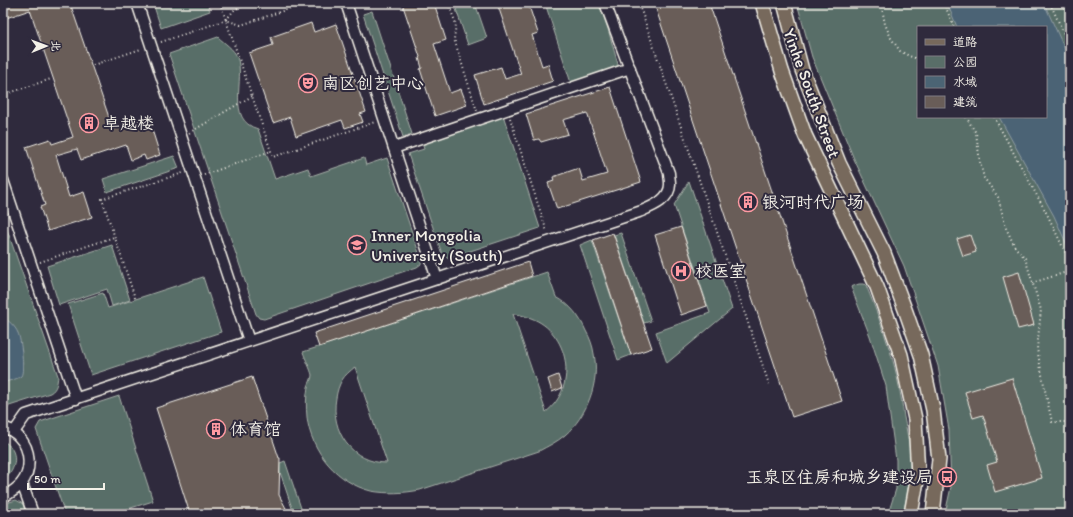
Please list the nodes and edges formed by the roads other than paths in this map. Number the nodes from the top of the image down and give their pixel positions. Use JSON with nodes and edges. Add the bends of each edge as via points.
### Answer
{"nodes":[{"id":1,"x":137,"y":3,"type":"edge"},
{"id":2,"x":346,"y":3,"type":"edge"},
{"id":3,"x":605,"y":3,"type":"edge"},
{"id":4,"x":762,"y":3,"type":"edge"},
{"id":5,"x":784,"y":3,"type":"edge"},
{"id":6,"x":630,"y":68,"type":"junction"},
{"id":7,"x":394,"y":148,"type":"junction"},
{"id":8,"x":3,"y":180,"type":"edge"},
{"id":9,"x":437,"y":279,"type":"junction"},
{"id":10,"x":249,"y":341,"type":"junction"},
{"id":11,"x":76,"y":399,"type":"junction"},
{"id":12,"x":3,"y":427,"type":"edge"},
{"id":13,"x":14,"y":432,"type":"junction"},
{"id":14,"x":22,"y":483,"type":"junction"},
{"id":15,"x":3,"y":497,"type":"edge"},
{"id":16,"x":33,"y":514,"type":"edge"},
{"id":17,"x":911,"y":514,"type":"edge"},
{"id":18,"x":932,"y":514,"type":"edge"}],
"edges":[{"from":1,"to":10,"type":"lane"},
{"from":2,"to":7,"type":"lane"},
{"from":3,"to":6,"type":"lane"},
{"from":4,"to":17,"type":"main road","name":"Yinhe South Street","via":[[782,71],[805,135],[877,287],[900,354],[915,419],[918,475]]},
{"from":5,"to":18,"type":"main road","name":"Yinhe South Street","via":[[802,70],[839,163],[884,254],[921,355],[933,410],[939,460]]},
{"from":6,"to":7,"type":"lane"},
{"from":6,"to":9,"type":"lane","via":[[668,173],[670,185],[667,194],[658,204]]},
{"from":7,"to":9,"type":"lane"},
{"from":8,"to":11,"type":"lane"},
{"from":9,"to":10,"type":"lane"},
{"from":10,"to":11,"type":"lane"},
{"from":11,"to":13,"type":"lane","via":[[26,415]]},
{"from":12,"to":13,"type":"lane"},
{"from":13,"to":14,"type":"lane","via":[[26,447],[29,460]]},
{"from":14,"to":15,"type":"lane"},
{"from":14,"to":16,"type":"lane"}]}
